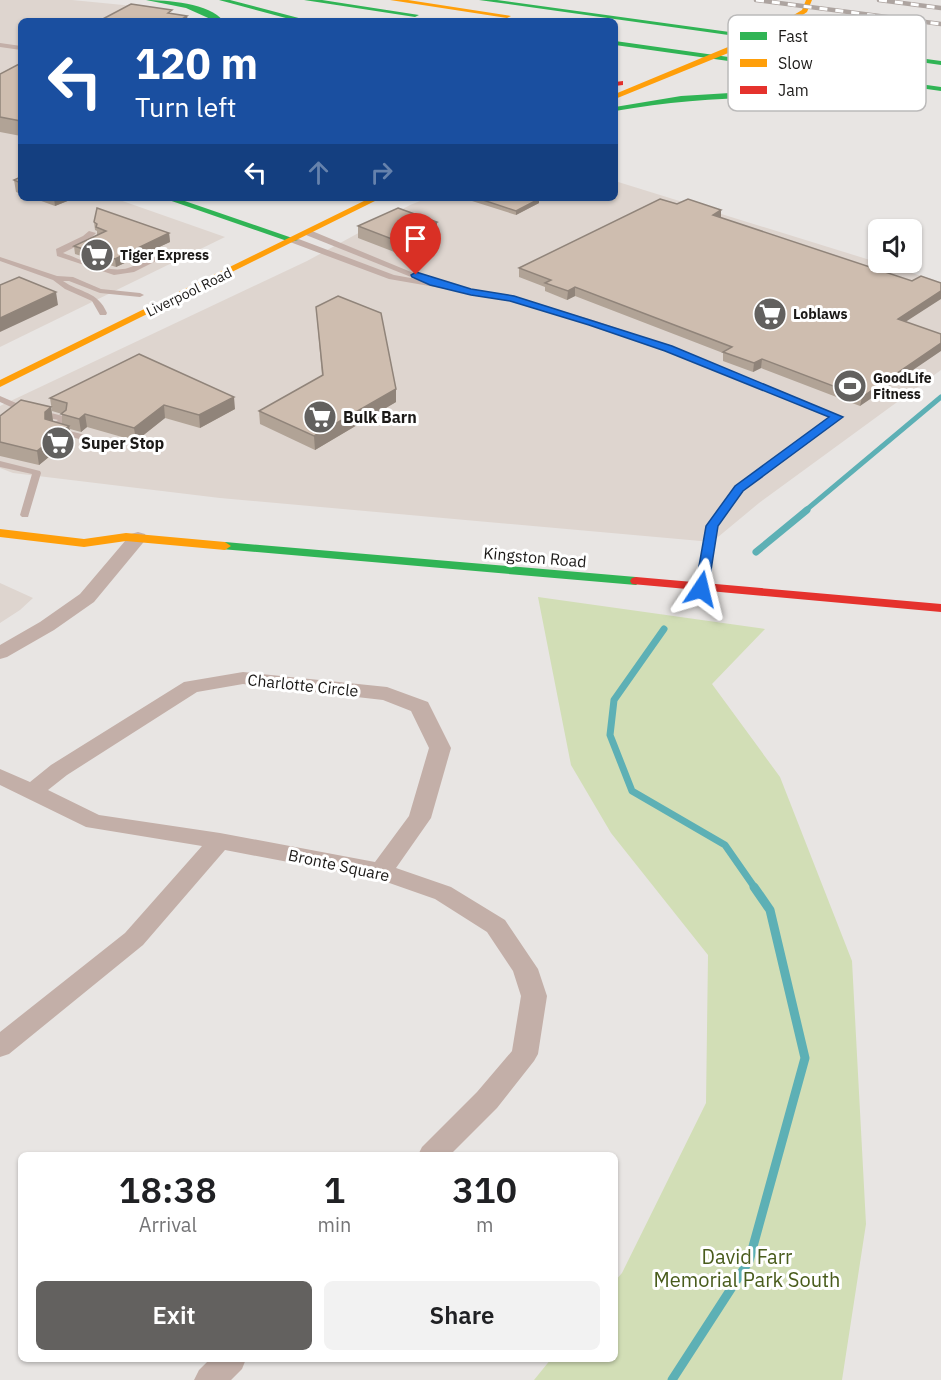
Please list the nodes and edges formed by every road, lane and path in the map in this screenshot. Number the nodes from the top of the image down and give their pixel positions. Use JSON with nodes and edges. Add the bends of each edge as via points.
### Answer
{"nodes":[{"id":1,"x":149,"y":0,"type":"edge"},
{"id":2,"x":222,"y":0,"type":"edge"},
{"id":3,"x":307,"y":0,"type":"edge"},
{"id":4,"x":393,"y":0,"type":"edge"},
{"id":5,"x":482,"y":0,"type":"edge"},
{"id":6,"x":571,"y":0,"type":"edge"},
{"id":7,"x":809,"y":0,"type":"edge"},
{"id":8,"x":782,"y":15,"type":"edge"},
{"id":9,"x":799,"y":15,"type":"edge"},
{"id":10,"x":217,"y":18,"type":"edge"},
{"id":11,"x":294,"y":18,"type":"edge"},
{"id":12,"x":436,"y":18,"type":"edge"},
{"id":13,"x":524,"y":18,"type":"edge"},
{"id":14,"x":613,"y":18,"type":"edge"},
{"id":15,"x":618,"y":19,"type":"edge"},
{"id":16,"x":728,"y":21,"type":"edge"},
{"id":17,"x":618,"y":30,"type":"edge"},
{"id":18,"x":728,"y":34,"type":"edge"},
{"id":19,"x":728,"y":41,"type":"edge"},
{"id":20,"x":618,"y":43,"type":"edge"},
{"id":21,"x":0,"y":45,"type":"edge"},
{"id":22,"x":728,"y":46,"type":"edge"},
{"id":23,"x":18,"y":48,"type":"edge"},
{"id":24,"x":926,"y":48,"type":"edge"},
{"id":25,"x":728,"y":50,"type":"edge"},
{"id":26,"x":941,"y":50,"type":"edge"},
{"id":27,"x":618,"y":52,"type":"edge"},
{"id":28,"x":728,"y":59,"type":"edge"},
{"id":29,"x":926,"y":61,"type":"edge"},
{"id":30,"x":728,"y":63,"type":"edge"},
{"id":31,"x":941,"y":63,"type":"edge"},
{"id":32,"x":926,"y":74,"type":"edge"},
{"id":33,"x":941,"y":76,"type":"edge"},
{"id":34,"x":618,"y":86,"type":"edge"},
{"id":35,"x":618,"y":86,"type":"edge"},
{"id":36,"x":926,"y":87,"type":"edge"},
{"id":37,"x":941,"y":89,"type":"edge"},
{"id":38,"x":728,"y":93,"type":"edge"},
{"id":39,"x":618,"y":108,"type":"edge"},
{"id":40,"x":176,"y":201,"type":"edge"},
{"id":41,"x":216,"y":201,"type":"edge"},
{"id":42,"x":371,"y":201,"type":"edge"},
{"id":43,"x":285,"y":225,"type":"junction"},
{"id":44,"x":271,"y":232,"type":"junction"},
{"id":45,"x":92,"y":233,"type":"edge"},
{"id":46,"x":309,"y":233,"type":"junction"},
{"id":47,"x":293,"y":240,"type":"junction"},
{"id":48,"x":249,"y":243,"type":"dead end"},
{"id":49,"x":160,"y":257,"type":"dead end"},
{"id":50,"x":0,"y":259,"type":"edge"},
{"id":51,"x":56,"y":278,"type":"junction"},
{"id":52,"x":434,"y":283,"type":"junction"},
{"id":53,"x":145,"y":292,"type":"joint"},
{"id":54,"x":98,"y":315,"type":"joint"},
{"id":55,"x":0,"y":384,"type":"edge"},
{"id":56,"x":0,"y":399,"type":"edge"},
{"id":57,"x":98,"y":441,"type":"dead end"},
{"id":58,"x":0,"y":464,"type":"edge"},
{"id":59,"x":8,"y":513,"type":"dead end"},
{"id":60,"x":31,"y":516,"type":"joint"},
{"id":61,"x":101,"y":525,"type":"dead end"},
{"id":62,"x":0,"y":533,"type":"edge"},
{"id":63,"x":132,"y":538,"type":"junction"},
{"id":64,"x":701,"y":589,"type":"junction"},
{"id":65,"x":941,"y":608,"type":"edge"},
{"id":66,"x":2,"y":649,"type":"edge"},
{"id":67,"x":0,"y":776,"type":"edge"},
{"id":68,"x":31,"y":793,"type":"junction"},
{"id":69,"x":220,"y":841,"type":"junction"},
{"id":70,"x":381,"y":871,"type":"junction"},
{"id":71,"x":0,"y":1047,"type":"edge"},
{"id":72,"x":435,"y":1152,"type":"edge"},
{"id":73,"x":228,"y":1362,"type":"edge"},
{"id":74,"x":210,"y":1380,"type":"edge"}],
"edges":[{"from":1,"to":10,"type":"main road","via":[[188,6]]},
{"from":2,"to":11,"type":"main road"},
{"from":3,"to":12,"type":"main road"},
{"from":4,"to":13,"type":"main road"},
{"from":5,"to":14,"type":"main road"},
{"from":6,"to":16,"type":"main road"},
{"from":7,"to":8,"type":"main road"},
{"from":7,"to":9,"type":"main road"},
{"from":15,"to":18,"type":"main road"},
{"from":17,"to":22,"type":"main road"},
{"from":19,"to":34,"type":"main road"},
{"from":20,"to":28,"type":"main road"},
{"from":21,"to":23,"type":"lane"},
{"from":24,"to":26,"type":"main road"},
{"from":25,"to":35,"type":"main road","via":[[690,66]]},
{"from":27,"to":30,"type":"main road"},
{"from":29,"to":31,"type":"main road"},
{"from":32,"to":33,"type":"main road"},
{"from":36,"to":37,"type":"main road"},
{"from":38,"to":39,"type":"main road"},
{"from":40,"to":44,"type":"main road"},
{"from":41,"to":43,"type":"main road"},
{"from":42,"to":46,"type":"main road","name":"Liverpool Road"},
{"from":43,"to":44,"type":"main road"},
{"from":43,"to":46,"type":"main road"},
{"from":44,"to":47,"type":"main road"},
{"from":44,"to":48,"type":"main road"},
{"from":45,"to":49,"type":"lane","via":[[60,254],[114,273]]},
{"from":46,"to":47,"type":"main road","name":"Liverpool Road"},
{"from":46,"to":52,"type":"lane"},
{"from":47,"to":52,"type":"lane","via":[[392,277]]},
{"from":47,"to":55,"type":"main road","name":"Liverpool Road"},
{"from":50,"to":51,"type":"lane"},
{"from":51,"to":53,"type":"lane","via":[[70,279],[100,291]]},
{"from":51,"to":54,"type":"lane","via":[[101,304]]},
{"from":52,"to":64,"type":"lane","via":[[511,298],[669,348],[837,417],[739,488],[712,526]]},
{"from":53,"to":54,"type":"main road","name":"Liverpool Road"},
{"from":56,"to":57,"type":"lane","via":[[17,411],[64,419],[52,429]]},
{"from":58,"to":60,"type":"lane","via":[[37,473]]},
{"from":59,"to":60,"type":"main road"},
{"from":61,"to":63,"type":"main road","name":"Kingston Road"},
{"from":62,"to":63,"type":"main road","name":"Kingston Road","via":[[84,543]]},
{"from":63,"to":64,"type":"main road","name":"Kingston Road"},
{"from":63,"to":66,"type":"street","via":[[87,598],[47,626]]},
{"from":64,"to":65,"type":"main road","name":"Kingston Road"},
{"from":67,"to":68,"type":"street","name":"Bronte Square"},
{"from":68,"to":69,"type":"street","name":"Bronte Square","via":[[94,822]]},
{"from":68,"to":70,"type":"street","name":"Charlotte Circle","via":[[59,770],[191,687],[243,678],[387,694],[420,707],[440,748],[420,818]]},
{"from":69,"to":70,"type":"street","name":"Bronte Square"},
{"from":69,"to":71,"type":"street","via":[[134,939]]},
{"from":70,"to":72,"type":"street","name":"Bronte Square","via":[[443,893],[496,926],[525,969],[534,996],[525,1054],[487,1100]]},
{"from":73,"to":74,"type":"street"}]}
